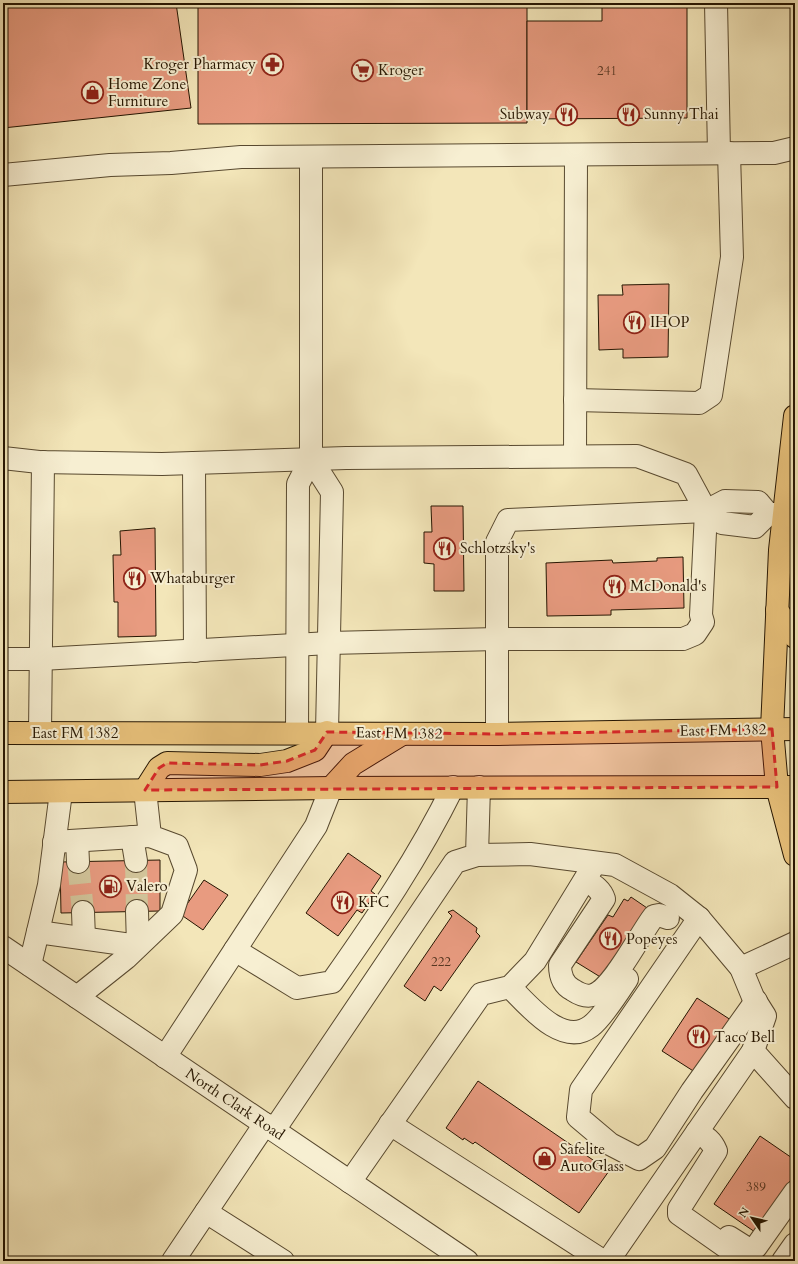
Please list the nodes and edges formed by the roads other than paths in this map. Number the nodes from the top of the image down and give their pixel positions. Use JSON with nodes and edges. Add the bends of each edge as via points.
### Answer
{"nodes":[{"id":1,"x":716,"y":3,"type":"edge"},
{"id":2,"x":795,"y":148,"type":"edge"},
{"id":3,"x":724,"y":153,"type":"junction"},
{"id":4,"x":576,"y":154,"type":"junction"},
{"id":5,"x":311,"y":157,"type":"junction"},
{"id":6,"x":3,"y":175,"type":"edge"},
{"id":7,"x":575,"y":400,"type":"junction"},
{"id":8,"x":795,"y":416,"type":"edge"},
{"id":9,"x":575,"y":456,"type":"junction"},
{"id":10,"x":3,"y":458,"type":"edge"},
{"id":11,"x":311,"y":459,"type":"junction"},
{"id":12,"x":43,"y":462,"type":"junction"},
{"id":13,"x":194,"y":463,"type":"junction"},
{"id":14,"x":706,"y":511,"type":"junction"},
{"id":15,"x":776,"y":514,"type":"junction"},
{"id":16,"x":777,"y":610,"type":"junction"},
{"id":17,"x":795,"y":637,"type":"edge"},
{"id":18,"x":497,"y":640,"type":"junction"},
{"id":19,"x":329,"y":643,"type":"junction"},
{"id":20,"x":298,"y":646,"type":"junction"},
{"id":21,"x":195,"y":651,"type":"junction"},
{"id":22,"x":3,"y":659,"type":"edge"},
{"id":23,"x":41,"y":659,"type":"junction"},
{"id":24,"x":772,"y":729,"type":"junction"},
{"id":25,"x":795,"y":729,"type":"edge"},
{"id":26,"x":40,"y":732,"type":"junction"},
{"id":27,"x":297,"y":732,"type":"junction"},
{"id":28,"x":327,"y":732,"type":"junction"},
{"id":29,"x":3,"y":733,"type":"edge"},
{"id":30,"x":402,"y":734,"type":"junction"},
{"id":31,"x":497,"y":734,"type":"junction"},
{"id":32,"x":453,"y":787,"type":"junction"},
{"id":33,"x":479,"y":787,"type":"junction"},
{"id":34,"x":786,"y":787,"type":"edge"},
{"id":35,"x":331,"y":788,"type":"junction"},
{"id":36,"x":145,"y":790,"type":"junction"},
{"id":37,"x":3,"y":792,"type":"edge"},
{"id":38,"x":61,"y":792,"type":"junction"},
{"id":39,"x":141,"y":836,"type":"junction"},
{"id":40,"x":54,"y":842,"type":"junction"},
{"id":41,"x":477,"y":855,"type":"junction"},
{"id":42,"x":795,"y":855,"type":"edge"},
{"id":43,"x":136,"y":860,"type":"tunnel mouth"},
{"id":44,"x":590,"y":871,"type":"junction"},
{"id":45,"x":673,"y":910,"type":"junction"},
{"id":46,"x":137,"y":911,"type":"tunnel mouth"},
{"id":47,"x":83,"y":912,"type":"tunnel mouth"},
{"id":48,"x":699,"y":918,"type":"junction"},
{"id":49,"x":38,"y":932,"type":"junction"},
{"id":50,"x":84,"y":938,"type":"junction"},
{"id":51,"x":795,"y":943,"type":"edge"},
{"id":52,"x":138,"y":946,"type":"junction"},
{"id":53,"x":3,"y":947,"type":"edge"},
{"id":54,"x":236,"y":950,"type":"junction"},
{"id":55,"x":30,"y":965,"type":"junction"},
{"id":56,"x":741,"y":968,"type":"junction"},
{"id":57,"x":510,"y":988,"type":"junction"},
{"id":58,"x":77,"y":997,"type":"junction"},
{"id":59,"x":756,"y":1002,"type":"junction"},
{"id":60,"x":753,"y":1051,"type":"junction"},
{"id":61,"x":165,"y":1057,"type":"junction"},
{"id":62,"x":794,"y":1094,"type":"edge"},
{"id":63,"x":390,"y":1124,"type":"junction"},
{"id":64,"x":270,"y":1127,"type":"junction"},
{"id":65,"x":697,"y":1132,"type":"junction"},
{"id":66,"x":350,"y":1182,"type":"junction"},
{"id":67,"x":795,"y":1192,"type":"edge"},
{"id":68,"x":682,"y":1204,"type":"junction"},
{"id":69,"x":795,"y":1206,"type":"edge"},
{"id":70,"x":206,"y":1212,"type":"junction"},
{"id":71,"x":795,"y":1244,"type":"edge"},
{"id":72,"x":173,"y":1261,"type":"edge"},
{"id":73,"x":282,"y":1261,"type":"edge"},
{"id":74,"x":467,"y":1261,"type":"edge"},
{"id":75,"x":603,"y":1261,"type":"edge"},
{"id":76,"x":608,"y":1261,"type":"edge"},
{"id":77,"x":746,"y":1261,"type":"edge"},
{"id":78,"x":759,"y":1261,"type":"edge"},
{"id":79,"x":783,"y":1261,"type":"edge"}],
"edges":[{"from":1,"to":3,"type":"street"},
{"from":2,"to":3,"type":"street","via":[[774,153]]},
{"from":3,"to":4,"type":"street"},
{"from":3,"to":7,"type":"street","via":[[732,257],[711,395],[699,403]]},
{"from":4,"to":5,"type":"street"},
{"from":4,"to":7,"type":"street"},
{"from":5,"to":6,"type":"street","via":[[241,157]]},
{"from":5,"to":11,"type":"street"},
{"from":7,"to":9,"type":"street"},
{"from":8,"to":15,"type":"main road"},
{"from":9,"to":11,"type":"street"},
{"from":9,"to":14,"type":"street","via":[[637,456],[686,474]]},
{"from":10,"to":12,"type":"street"},
{"from":11,"to":13,"type":"street"},
{"from":11,"to":19,"type":"street","via":[[332,492]]},
{"from":11,"to":20,"type":"street","via":[[298,484]]},
{"from":12,"to":13,"type":"street"},
{"from":12,"to":23,"type":"street"},
{"from":13,"to":21,"type":"street"},
{"from":14,"to":15,"type":"street","via":[[722,523],[755,527]]},
{"from":14,"to":18,"type":"street","via":[[508,520],[497,542]]},
{"from":14,"to":18,"type":"street","via":[[701,615],[703,622],[695,634],[683,639]]},
{"from":15,"to":16,"type":"main road","via":[[780,550]]},
{"from":16,"to":17,"type":"main road"},
{"from":16,"to":24,"type":"main road"},
{"from":18,"to":19,"type":"street"},
{"from":18,"to":31,"type":"street"},
{"from":19,"to":20,"type":"street"},
{"from":19,"to":28,"type":"street"},
{"from":20,"to":21,"type":"street"},
{"from":20,"to":27,"type":"street"},
{"from":21,"to":23,"type":"street"},
{"from":22,"to":23,"type":"street"},
{"from":23,"to":26,"type":"street"},
{"from":24,"to":25,"type":"main road","name":"East FM 1382"},
{"from":24,"to":31,"type":"main road","name":"East FM 1382"},
{"from":24,"to":34,"type":"main road"},
{"from":26,"to":27,"type":"main road","name":"East FM 1382"},
{"from":26,"to":29,"type":"main road","name":"East FM 1382"},
{"from":27,"to":28,"type":"main road","name":"East FM 1382"},
{"from":28,"to":30,"type":"main road","name":"East FM 1382"},
{"from":28,"to":36,"type":"main road","via":[[315,750],[287,761],[260,765],[167,763],[159,768]]},
{"from":30,"to":31,"type":"main road","name":"East FM 1382"},
{"from":30,"to":35,"type":"main road","via":[[353,764]]},
{"from":32,"to":33,"type":"main road"},
{"from":32,"to":35,"type":"main road"},
{"from":32,"to":54,"type":"street","via":[[434,825],[390,898],[332,982],[297,988]]},
{"from":33,"to":34,"type":"main road"},
{"from":33,"to":41,"type":"street"},
{"from":34,"to":42,"type":"main road"},
{"from":35,"to":36,"type":"main road"},
{"from":35,"to":54,"type":"street","via":[[316,826]]},
{"from":36,"to":38,"type":"main road"},
{"from":36,"to":39,"type":"street"},
{"from":37,"to":38,"type":"main road"},
{"from":38,"to":40,"type":"street"},
{"from":39,"to":40,"type":"street","via":[[78,851]]},
{"from":39,"to":43,"type":"street"},
{"from":39,"to":52,"type":"street","via":[[177,846],[186,870],[172,914]]},
{"from":40,"to":49,"type":"street","via":[[49,885]]},
{"from":41,"to":44,"type":"street","via":[[530,854]]},
{"from":41,"to":64,"type":"street","via":[[455,862]]},
{"from":44,"to":45,"type":"street","via":[[615,865],[670,895]]},
{"from":44,"to":45,"type":"street","via":[[604,899],[560,965],[560,975],[571,990],[582,995],[591,996],[598,993],[610,981],[654,916]]},
{"from":44,"to":57,"type":"street","via":[[535,961]]},
{"from":45,"to":48,"type":"street"},
{"from":45,"to":57,"type":"street","via":[[616,995],[593,1025],[583,1032],[572,1033],[542,1019]]},
{"from":46,"to":52,"type":"street"},
{"from":47,"to":50,"type":"street"},
{"from":48,"to":56,"type":"street"},
{"from":48,"to":59,"type":"street","via":[[581,1090],[578,1117],[610,1144],[639,1159],[655,1148]]},
{"from":49,"to":50,"type":"street"},
{"from":49,"to":55,"type":"street"},
{"from":50,"to":52,"type":"street"},
{"from":51,"to":56,"type":"street"},
{"from":52,"to":58,"type":"street"},
{"from":53,"to":55,"type":"street","name":"North Clark Road"},
{"from":54,"to":61,"type":"street"},
{"from":55,"to":58,"type":"street","name":"North Clark Road"},
{"from":56,"to":59,"type":"street"},
{"from":57,"to":63,"type":"street","via":[[481,994]]},
{"from":58,"to":61,"type":"street","name":"North Clark Road"},
{"from":59,"to":60,"type":"street","via":[[765,1016]]},
{"from":60,"to":62,"type":"street"},
{"from":60,"to":65,"type":"street"},
{"from":61,"to":64,"type":"street","name":"North Clark Road"},
{"from":63,"to":66,"type":"street"},
{"from":63,"to":75,"type":"street"},
{"from":64,"to":66,"type":"street","name":"North Clark Road"},
{"from":64,"to":70,"type":"street"},
{"from":65,"to":68,"type":"street","via":[[707,1138],[716,1151]]},
{"from":65,"to":76,"type":"street"},
{"from":66,"to":74,"type":"street","name":"North Clark Road"},
{"from":67,"to":68,"type":"street","via":[[762,1240],[756,1247],[748,1249]]},
{"from":68,"to":77,"type":"street","via":[[679,1214],[684,1219]]},
{"from":69,"to":78,"type":"street"},
{"from":70,"to":72,"type":"street"},
{"from":70,"to":73,"type":"street"},
{"from":71,"to":79,"type":"street"}]}
